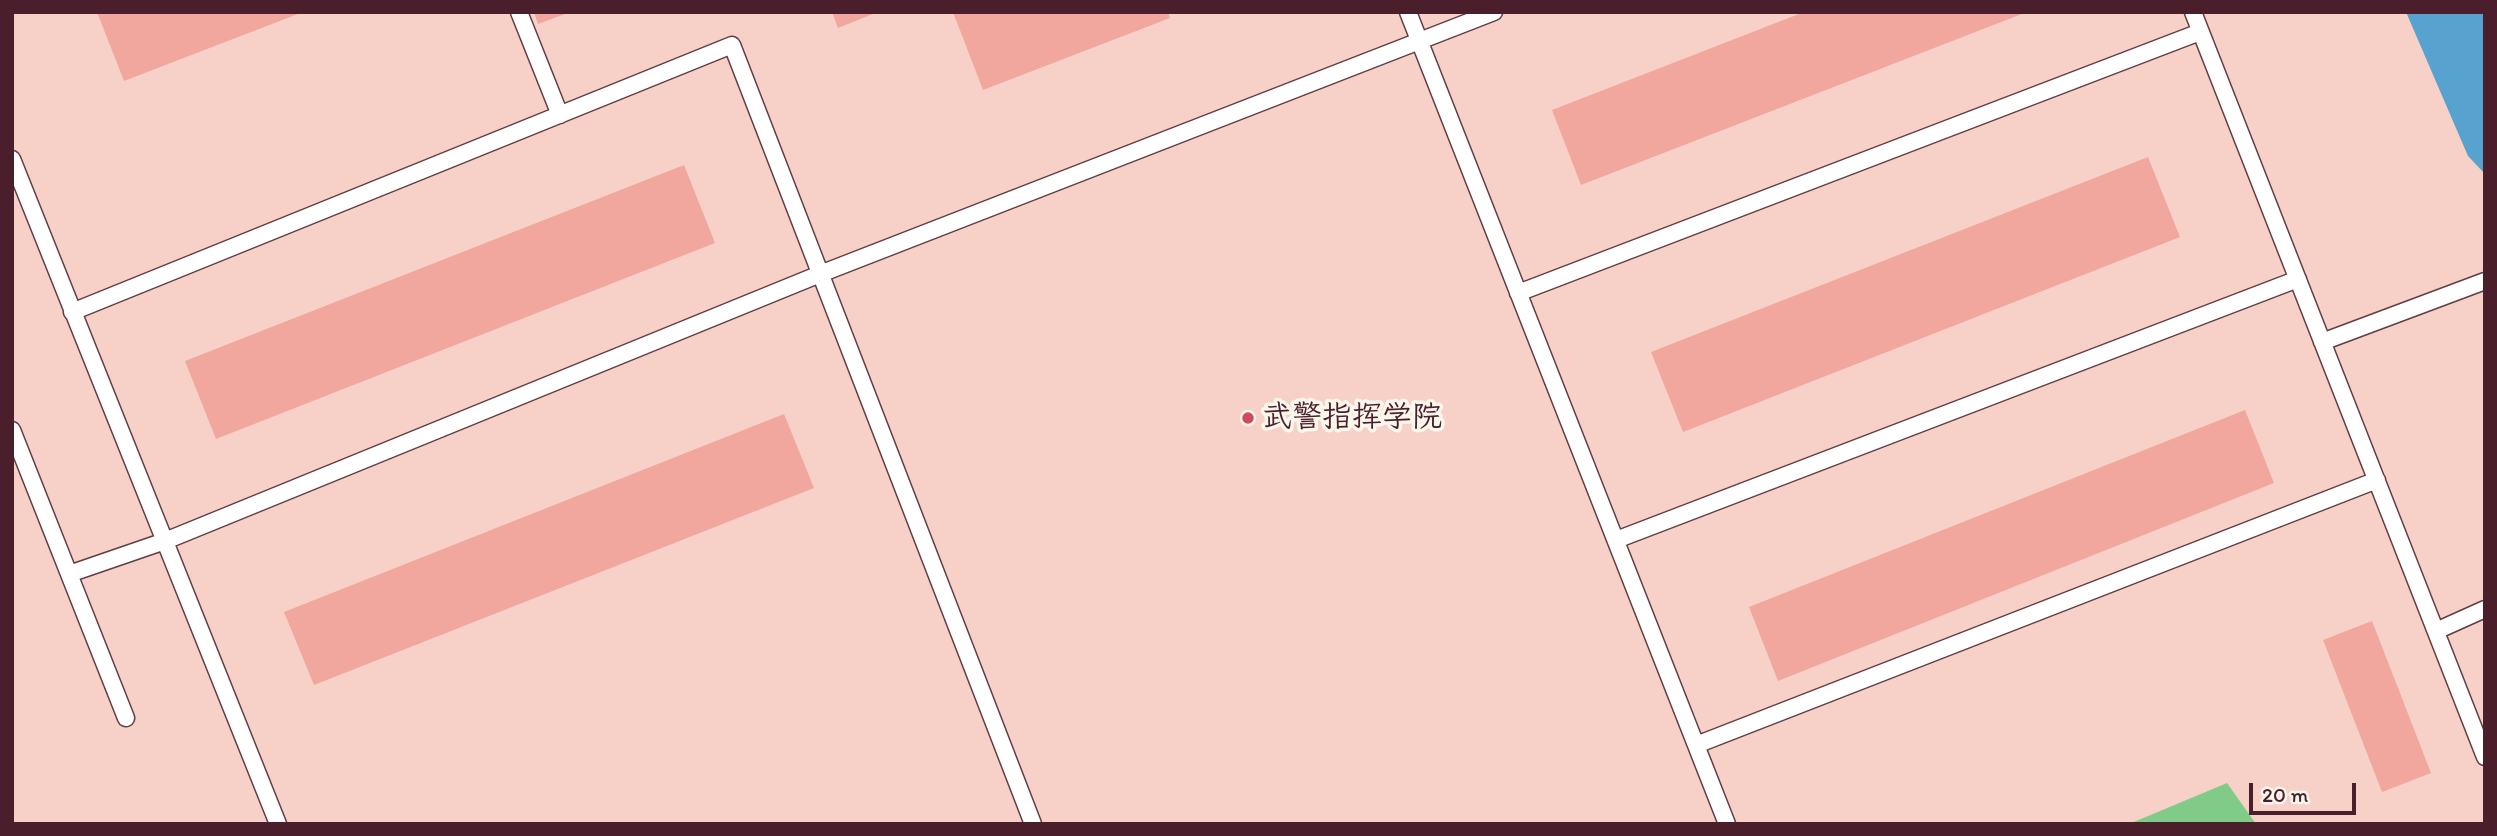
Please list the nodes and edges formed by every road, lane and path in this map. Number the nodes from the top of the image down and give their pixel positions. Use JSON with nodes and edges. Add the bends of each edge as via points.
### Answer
{"nodes":[{"id":1,"x":519,"y":12,"type":"edge"},
{"id":2,"x":1408,"y":12,"type":"edge"},
{"id":3,"x":1494,"y":12,"type":"edge"},
{"id":4,"x":2193,"y":12,"type":"edge"},
{"id":5,"x":2200,"y":32,"type":"junction"},
{"id":6,"x":1419,"y":42,"type":"junction"},
{"id":7,"x":560,"y":115,"type":"junction"},
{"id":8,"x":12,"y":159,"type":"edge"},
{"id":9,"x":820,"y":274,"type":"junction"},
{"id":10,"x":2298,"y":279,"type":"junction"},
{"id":11,"x":2485,"y":281,"type":"edge"},
{"id":12,"x":1518,"y":293,"type":"junction"},
{"id":13,"x":72,"y":312,"type":"junction"},
{"id":14,"x":2322,"y":341,"type":"junction"},
{"id":15,"x":12,"y":430,"type":"edge"},
{"id":16,"x":2377,"y":480,"type":"junction"},
{"id":17,"x":1616,"y":540,"type":"junction"},
{"id":18,"x":165,"y":541,"type":"junction"},
{"id":19,"x":69,"y":574,"type":"junction"},
{"id":20,"x":2485,"y":609,"type":"edge"},
{"id":21,"x":2436,"y":631,"type":"junction"},
{"id":22,"x":126,"y":718,"type":"dead end"},
{"id":23,"x":1696,"y":744,"type":"junction"},
{"id":24,"x":2485,"y":757,"type":"edge"},
{"id":25,"x":278,"y":824,"type":"edge"},
{"id":26,"x":1033,"y":824,"type":"edge"},
{"id":27,"x":1727,"y":824,"type":"edge"}],
"edges":[{"from":1,"to":7,"type":"lane"},
{"from":2,"to":6,"type":"lane"},
{"from":3,"to":6,"type":"lane"},
{"from":4,"to":5,"type":"lane"},
{"from":5,"to":10,"type":"lane"},
{"from":5,"to":12,"type":"lane"},
{"from":6,"to":9,"type":"lane"},
{"from":6,"to":12,"type":"lane"},
{"from":7,"to":9,"type":"lane","via":[[732,45]]},
{"from":7,"to":13,"type":"lane"},
{"from":8,"to":13,"type":"lane"},
{"from":9,"to":18,"type":"lane"},
{"from":9,"to":26,"type":"lane"},
{"from":10,"to":14,"type":"lane"},
{"from":10,"to":17,"type":"lane"},
{"from":11,"to":14,"type":"lane"},
{"from":12,"to":17,"type":"lane"},
{"from":13,"to":18,"type":"lane"},
{"from":14,"to":16,"type":"lane"},
{"from":15,"to":19,"type":"lane"},
{"from":16,"to":21,"type":"lane"},
{"from":16,"to":23,"type":"lane"},
{"from":17,"to":23,"type":"lane"},
{"from":18,"to":19,"type":"lane"},
{"from":18,"to":25,"type":"lane"},
{"from":19,"to":22,"type":"lane"},
{"from":20,"to":21,"type":"lane"},
{"from":21,"to":24,"type":"lane"},
{"from":23,"to":27,"type":"lane"}]}
